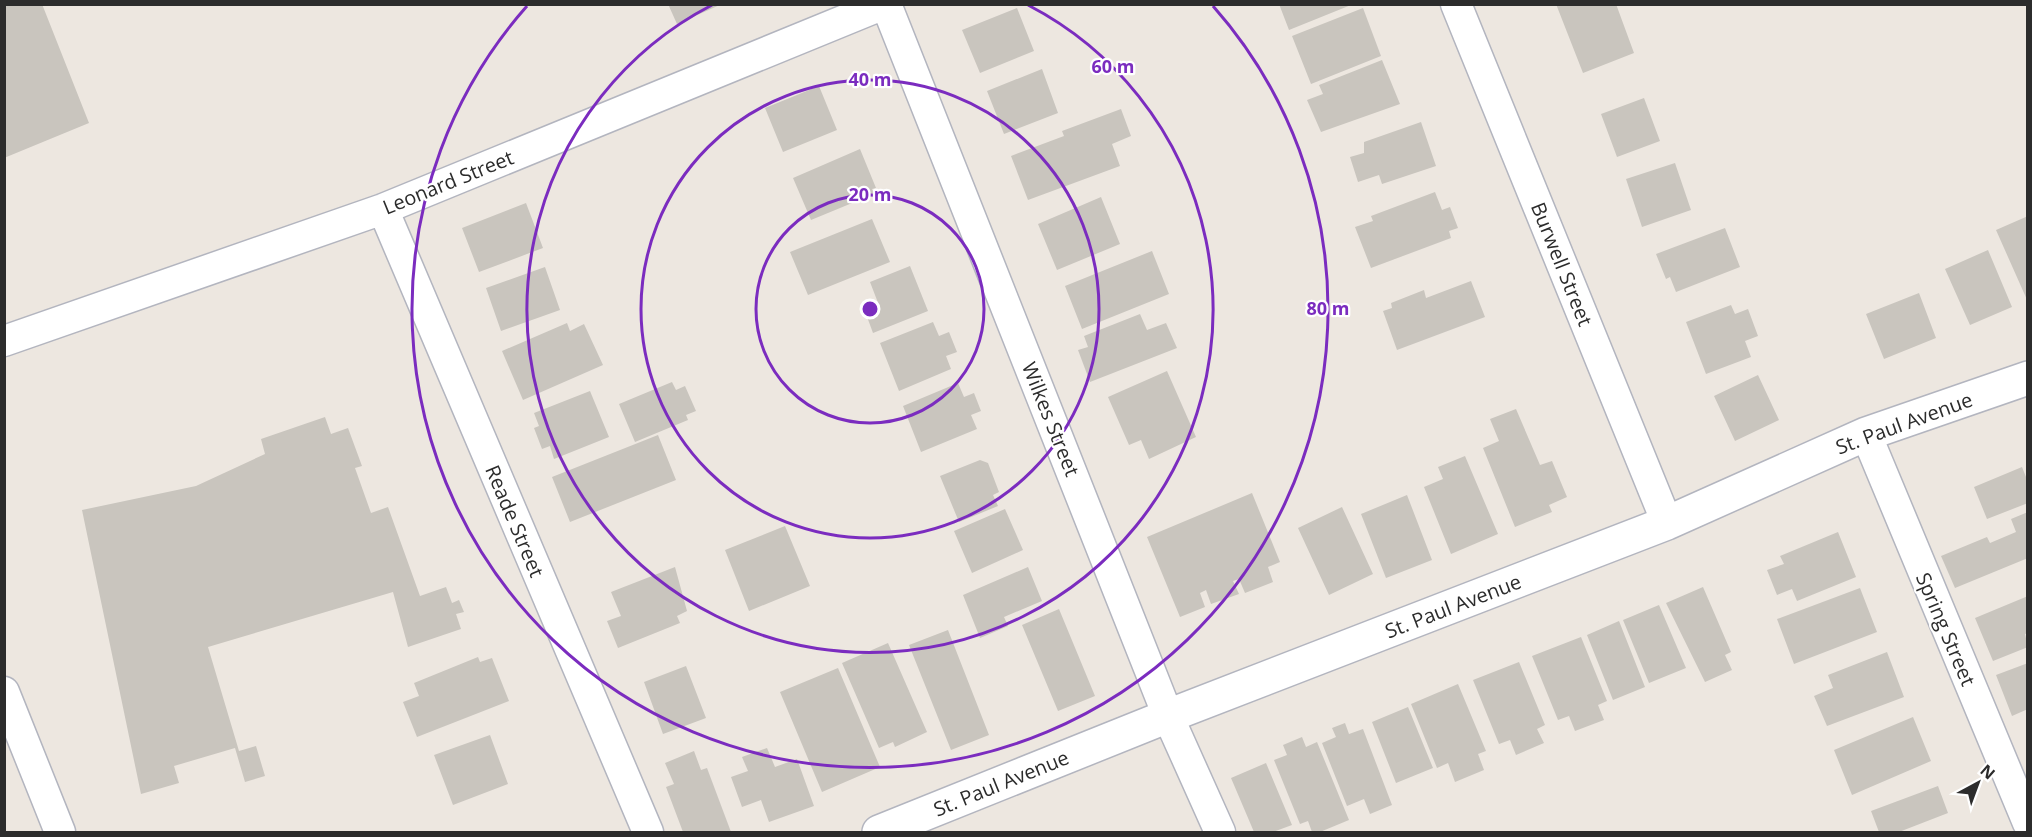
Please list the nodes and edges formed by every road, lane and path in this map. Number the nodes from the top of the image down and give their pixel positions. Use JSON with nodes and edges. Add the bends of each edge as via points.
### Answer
{"nodes":[{"id":1,"x":885,"y":4,"type":"edge"},
{"id":2,"x":1456,"y":4,"type":"edge"},
{"id":3,"x":383,"y":209,"type":"junction"},
{"id":4,"x":4,"y":341,"type":"edge"},
{"id":5,"x":2028,"y":378,"type":"edge"},
{"id":6,"x":1866,"y":434,"type":"junction"},
{"id":7,"x":1667,"y":523,"type":"junction"},
{"id":8,"x":4,"y":692,"type":"edge"},
{"id":9,"x":1168,"y":716,"type":"junction"},
{"id":10,"x":2028,"y":823,"type":"edge"},
{"id":11,"x":60,"y":832,"type":"edge"},
{"id":12,"x":648,"y":832,"type":"edge"},
{"id":13,"x":879,"y":832,"type":"edge"},
{"id":14,"x":1220,"y":832,"type":"edge"}],
"edges":[{"from":1,"to":3,"type":"street","name":"Leonard Street"},
{"from":1,"to":9,"type":"street","name":"Wilkes Street"},
{"from":2,"to":7,"type":"street","name":"Burwell Street"},
{"from":3,"to":4,"type":"street","name":"Leonard Street"},
{"from":3,"to":12,"type":"street","name":"Reade Street"},
{"from":5,"to":6,"type":"street","name":"St. Paul Avenue"},
{"from":6,"to":7,"type":"street","name":"St. Paul Avenue"},
{"from":6,"to":10,"type":"street","name":"Spring Street"},
{"from":7,"to":9,"type":"street","name":"St. Paul Avenue"},
{"from":8,"to":11,"type":"street"},
{"from":9,"to":13,"type":"street","name":"St. Paul Avenue"},
{"from":9,"to":14,"type":"street","name":"Wilkes Street"}]}
